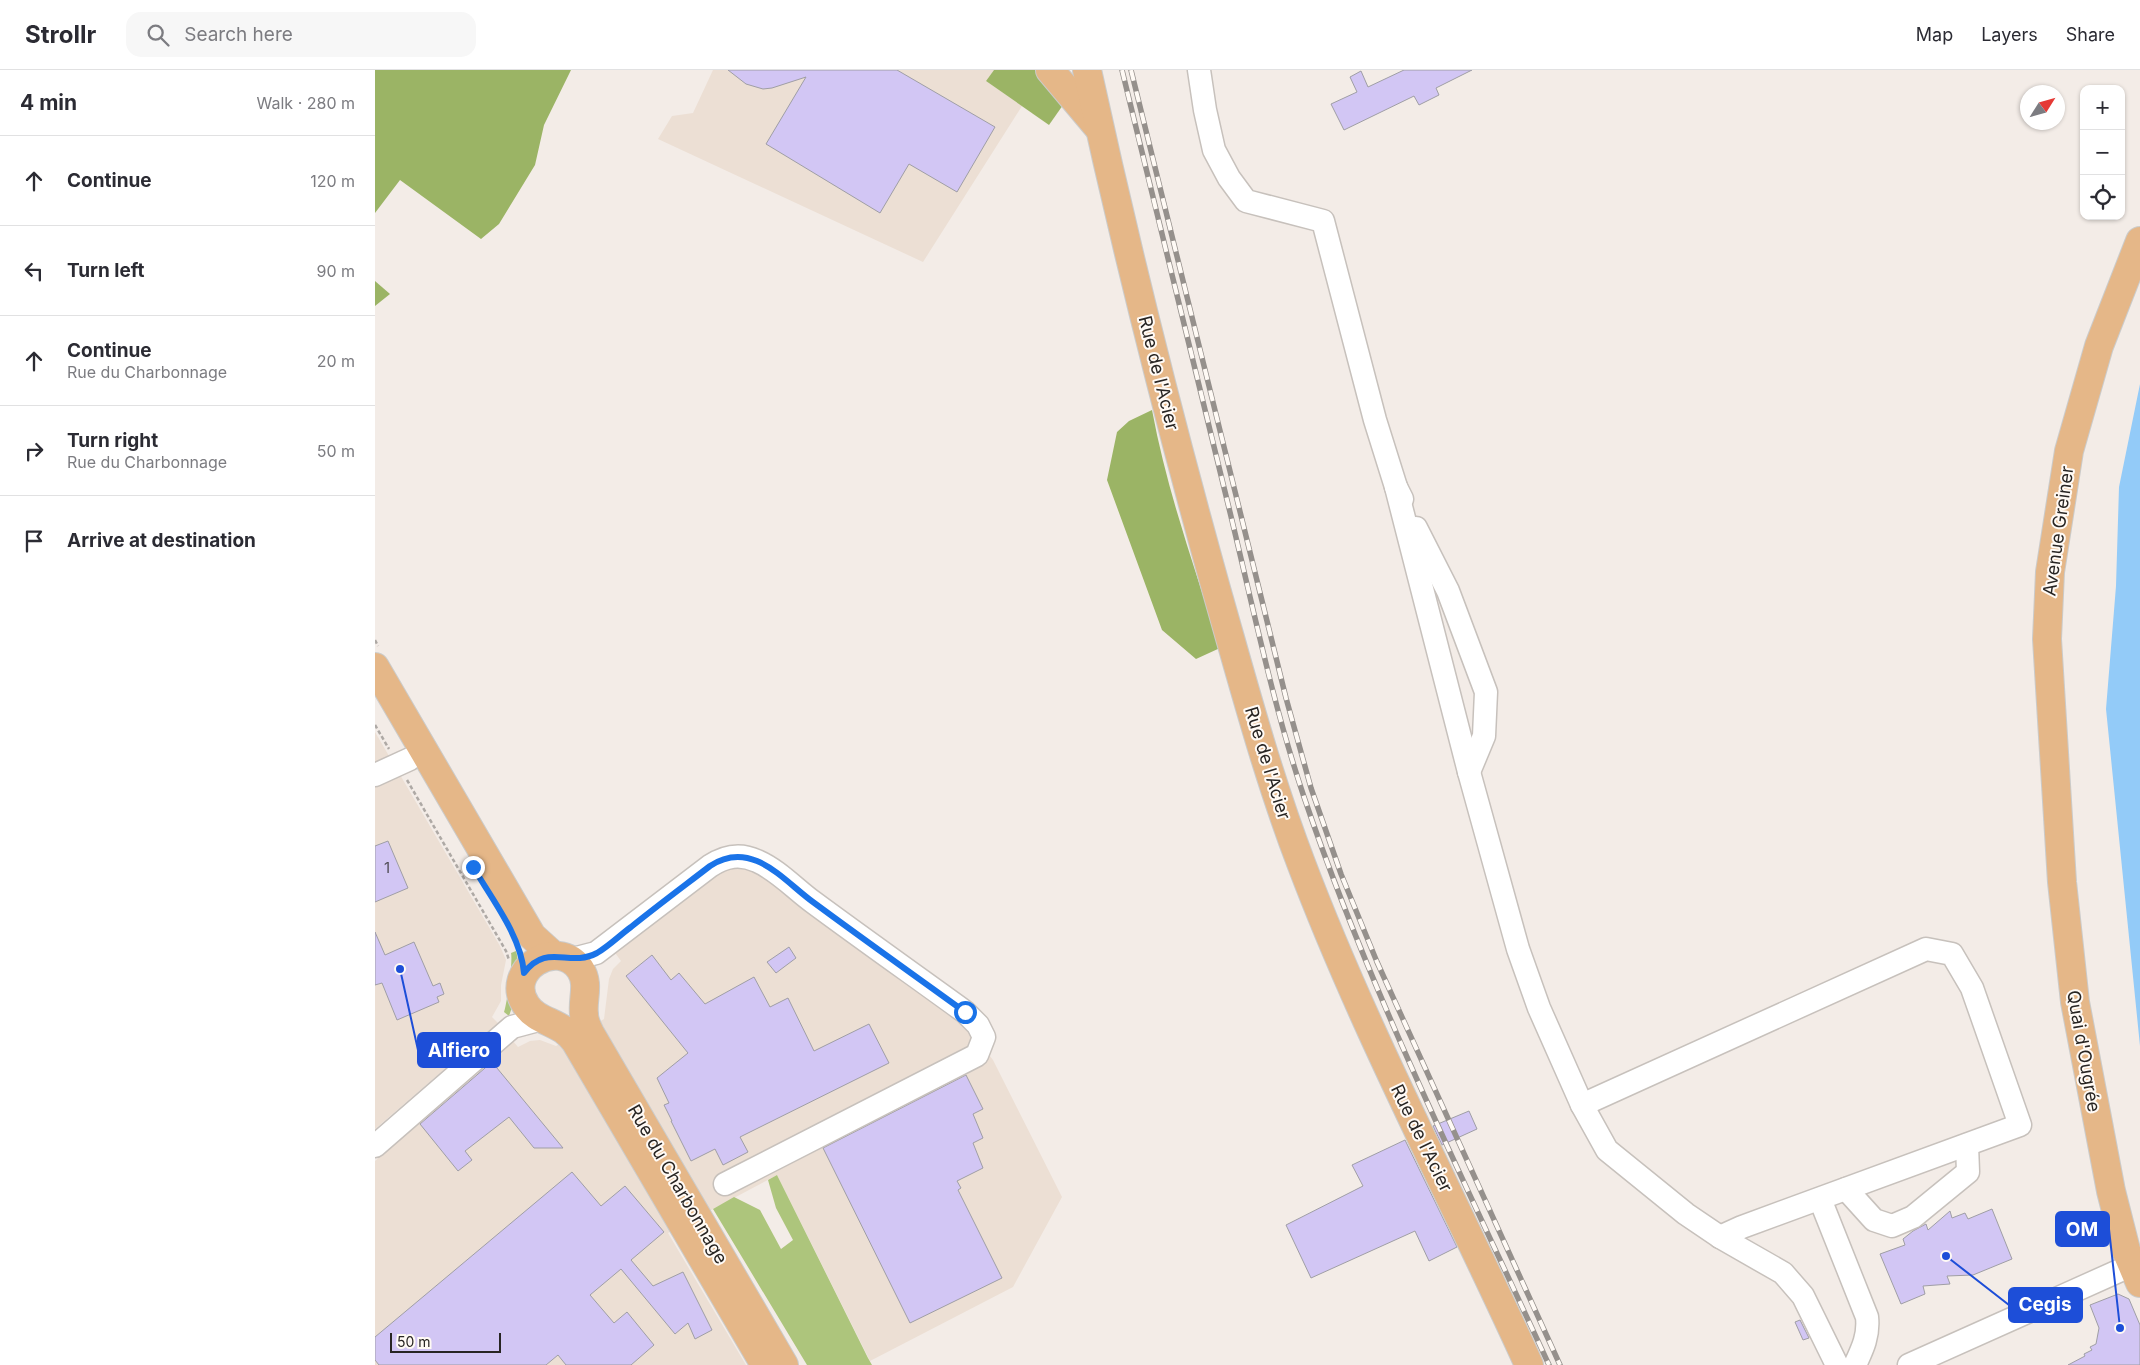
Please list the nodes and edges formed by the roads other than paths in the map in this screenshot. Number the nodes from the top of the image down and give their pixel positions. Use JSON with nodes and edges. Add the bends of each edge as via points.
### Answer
{"nodes":[{"id":1,"x":1050,"y":70,"type":"edge"},
{"id":2,"x":1087,"y":70,"type":"edge"},
{"id":3,"x":1199,"y":70,"type":"edge"},
{"id":4,"x":1100,"y":129,"type":"junction"},
{"id":5,"x":2140,"y":241,"type":"edge"},
{"id":6,"x":1396,"y":487,"type":"junction"},
{"id":7,"x":375,"y":667,"type":"edge"},
{"id":8,"x":375,"y":699,"type":"edge"},
{"id":9,"x":401,"y":762,"type":"junction"},
{"id":10,"x":1469,"y":772,"type":"junction"},
{"id":11,"x":375,"y":775,"type":"edge"},
{"id":12,"x":2059,"y":832,"type":"joint"},
{"id":13,"x":596,"y":953,"type":"junction"},
{"id":14,"x":561,"y":958,"type":"junction"},
{"id":15,"x":518,"y":980,"type":"junction"},
{"id":16,"x":585,"y":992,"type":"junction"},
{"id":17,"x":544,"y":1020,"type":"junction"},
{"id":18,"x":511,"y":1026,"type":"junction"},
{"id":19,"x":1582,"y":1105,"type":"junction"},
{"id":20,"x":1967,"y":1145,"type":"junction"},
{"id":21,"x":375,"y":1146,"type":"edge"},
{"id":22,"x":725,"y":1184,"type":"dead end"},
{"id":23,"x":1846,"y":1189,"type":"junction"},
{"id":24,"x":1820,"y":1199,"type":"junction"},
{"id":25,"x":1720,"y":1237,"type":"junction"},
{"id":26,"x":2136,"y":1274,"type":"edge"},
{"id":27,"x":765,"y":1365,"type":"edge"},
{"id":28,"x":784,"y":1365,"type":"edge"},
{"id":29,"x":1529,"y":1365,"type":"edge"},
{"id":30,"x":1837,"y":1365,"type":"edge"},
{"id":31,"x":1855,"y":1365,"type":"edge"},
{"id":32,"x":1909,"y":1365,"type":"edge"}],
"edges":[{"from":1,"to":4,"type":"main road"},
{"from":2,"to":4,"type":"main road","name":"Rue de l'Acier"},
{"from":3,"to":6,"type":"street","via":[[1214,150],[1246,201],[1323,221],[1375,420]]},
{"from":4,"to":29,"type":"main road","name":"Rue de l'Acier","via":[[1197,522],[1277,797],[1330,939],[1365,1019]]},
{"from":5,"to":12,"type":"main road","name":"Avenue Greiner","via":[[2091,369],[2069,451],[2053,544],[2047,639]]},
{"from":6,"to":10,"type":"street"},
{"from":6,"to":10,"type":"street","via":[[1447,592],[1486,692],[1484,736]]},
{"from":7,"to":14,"type":"main road","name":"Rue du Charbonnage","via":[[532,936]]},
{"from":8,"to":9,"type":"main road"},
{"from":9,"to":11,"type":"street"},
{"from":9,"to":15,"type":"main road","via":[[518,944],[523,958]]},
{"from":10,"to":19,"type":"street","via":[[1517,949]]},
{"from":12,"to":26,"type":"main road","name":"Quai d'Ougrée","via":[[2073,982],[2084,1055],[2111,1192]]},
{"from":13,"to":14,"type":"street"},
{"from":13,"to":16,"type":"street"},
{"from":13,"to":22,"type":"street","via":[[710,866],[723,858],[739,857],[757,861],[781,876],[965,1012],[978,1025],[984,1036],[977,1055]]},
{"from":14,"to":15,"type":"main road","via":[[536,960]]},
{"from":14,"to":16,"type":"main road","name":"Rue du Charbonnage","via":[[580,969]]},
{"from":15,"to":17,"type":"main road","name":"Rue du Charbonnage","via":[[529,1010]]},
{"from":15,"to":18,"type":"street"},
{"from":16,"to":17,"type":"main road","via":[[580,1008],[572,1015],[562,1020]]},
{"from":16,"to":28,"type":"main road","name":"Rue du Charbonnage","via":[[583,1013],[590,1033]]},
{"from":17,"to":18,"type":"street"},
{"from":17,"to":27,"type":"main road","name":"Rue du Charbonnage","via":[[565,1030],[575,1041]]},
{"from":18,"to":21,"type":"street"},
{"from":19,"to":20,"type":"street","via":[[1926,949],[1952,954],[1972,988],[2020,1125]]},
{"from":19,"to":25,"type":"street","via":[[1607,1150],[1686,1214]]},
{"from":20,"to":23,"type":"street"},
{"from":20,"to":23,"type":"street","via":[[1969,1172],[1913,1216],[1892,1226],[1875,1220]]},
{"from":23,"to":24,"type":"street"},
{"from":24,"to":25,"type":"street"},
{"from":24,"to":31,"type":"street","via":[[1867,1316],[1866,1342]]},
{"from":25,"to":30,"type":"street","via":[[1783,1273],[1803,1296]]},
{"from":26,"to":32,"type":"street"}]}
